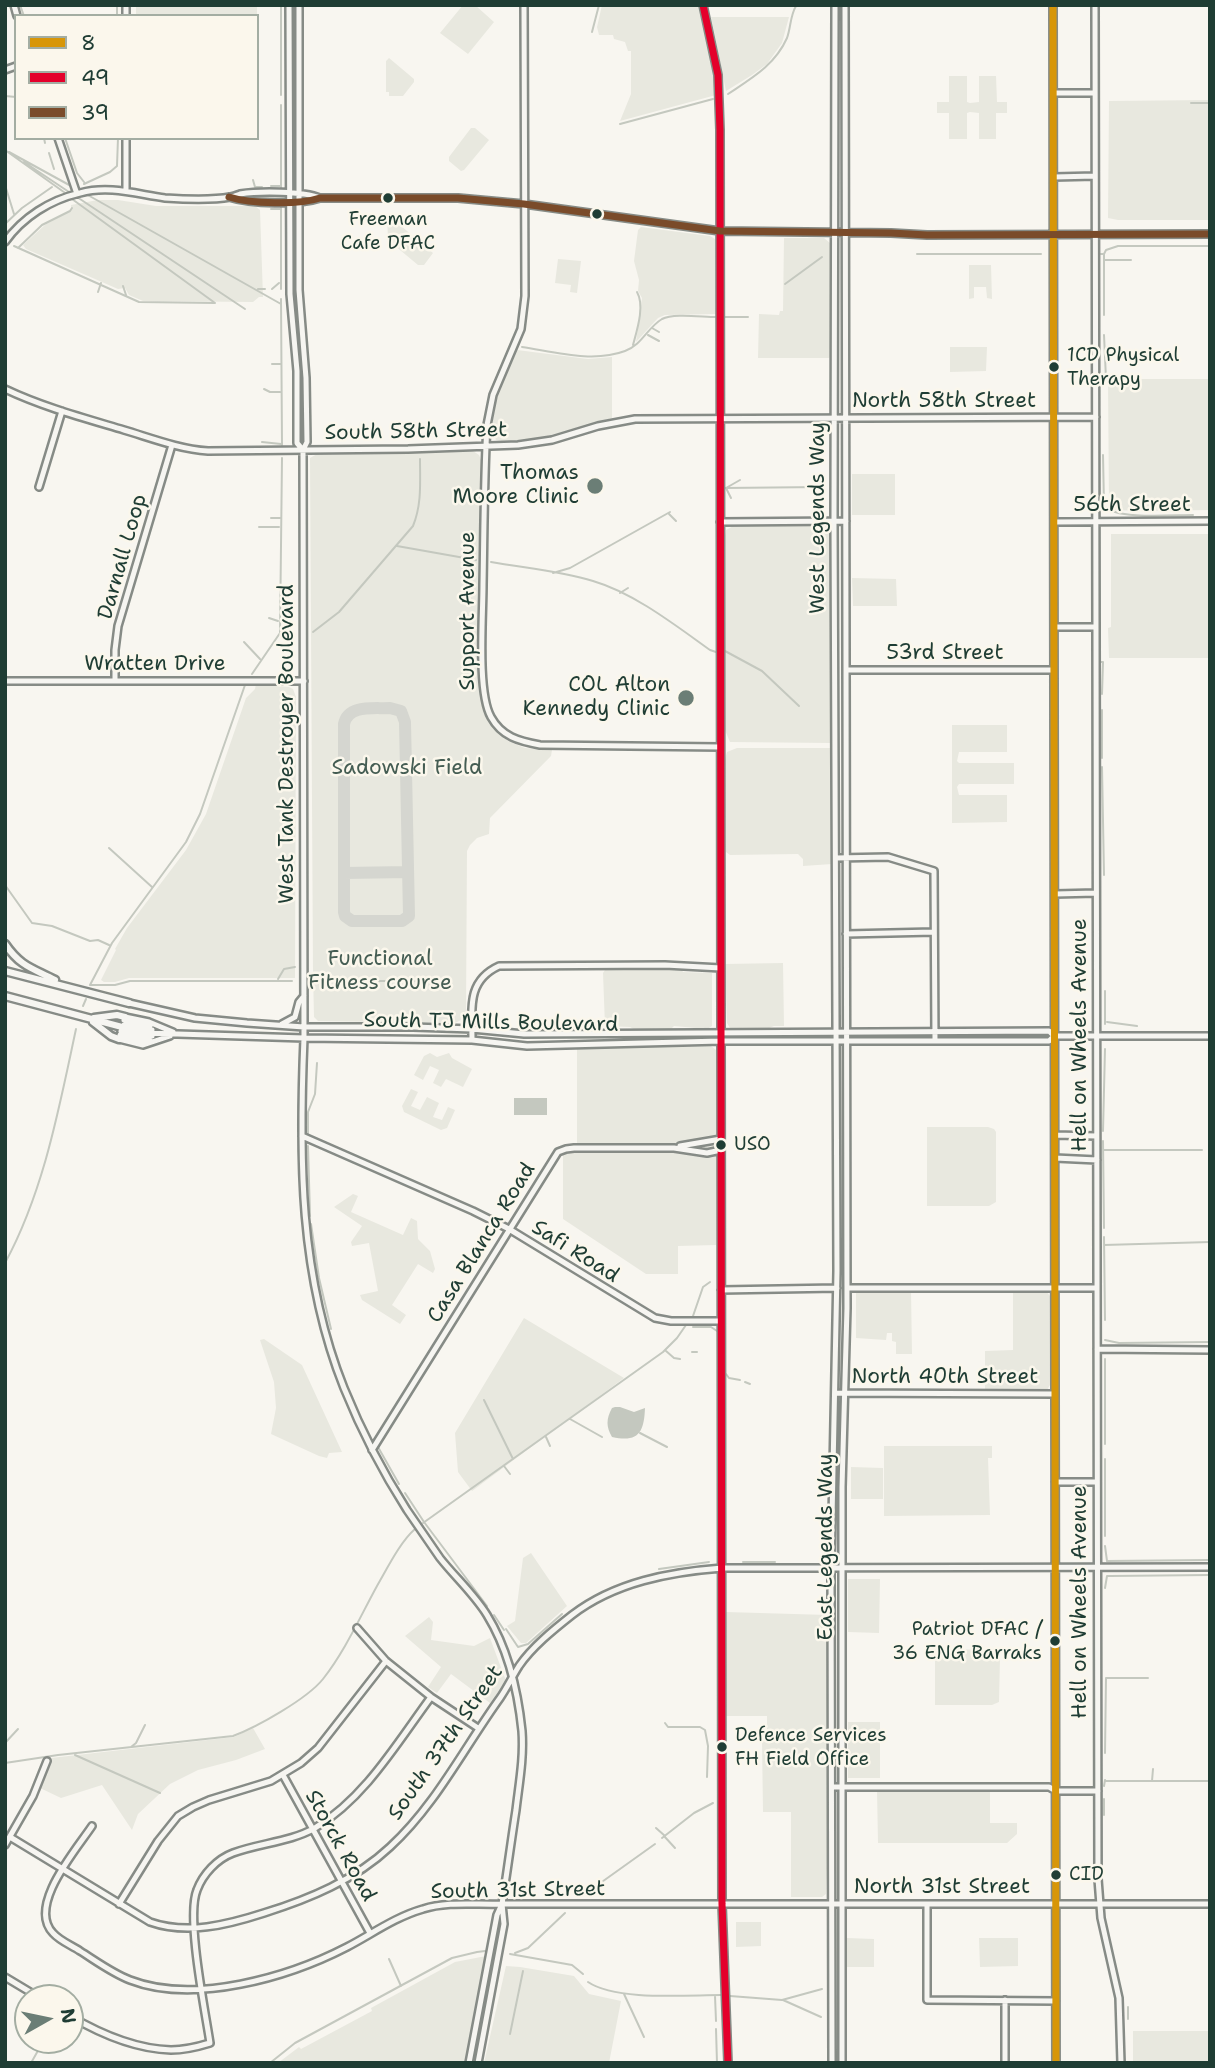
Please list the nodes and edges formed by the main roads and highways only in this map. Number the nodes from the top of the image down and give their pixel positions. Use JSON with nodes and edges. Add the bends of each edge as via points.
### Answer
{"nodes":[{"id":1,"x":5,"y":944,"type":"edge"},
{"id":2,"x":5,"y":971,"type":"edge"},
{"id":3,"x":66,"y":986,"type":"junction"},
{"id":4,"x":5,"y":996,"type":"edge"},
{"id":5,"x":128,"y":1003,"type":"road end"},
{"id":6,"x":89,"y":1018,"type":"junction"},
{"id":7,"x":122,"y":1028,"type":"junction"}],
"edges":[{"from":1,"to":3,"type":"main road","via":[[25,966]]},
{"from":2,"to":3,"type":"main road","name":"South TJ Mills Boulevard"},
{"from":3,"to":5,"type":"main road","name":"South TJ Mills Boulevard"},
{"from":4,"to":6,"type":"main road"},
{"from":6,"to":7,"type":"main road"},
{"from":6,"to":7,"type":"main road","via":[[111,1036]]},
{"from":6,"to":7,"type":"main road","via":[[117,1015]]}]}
